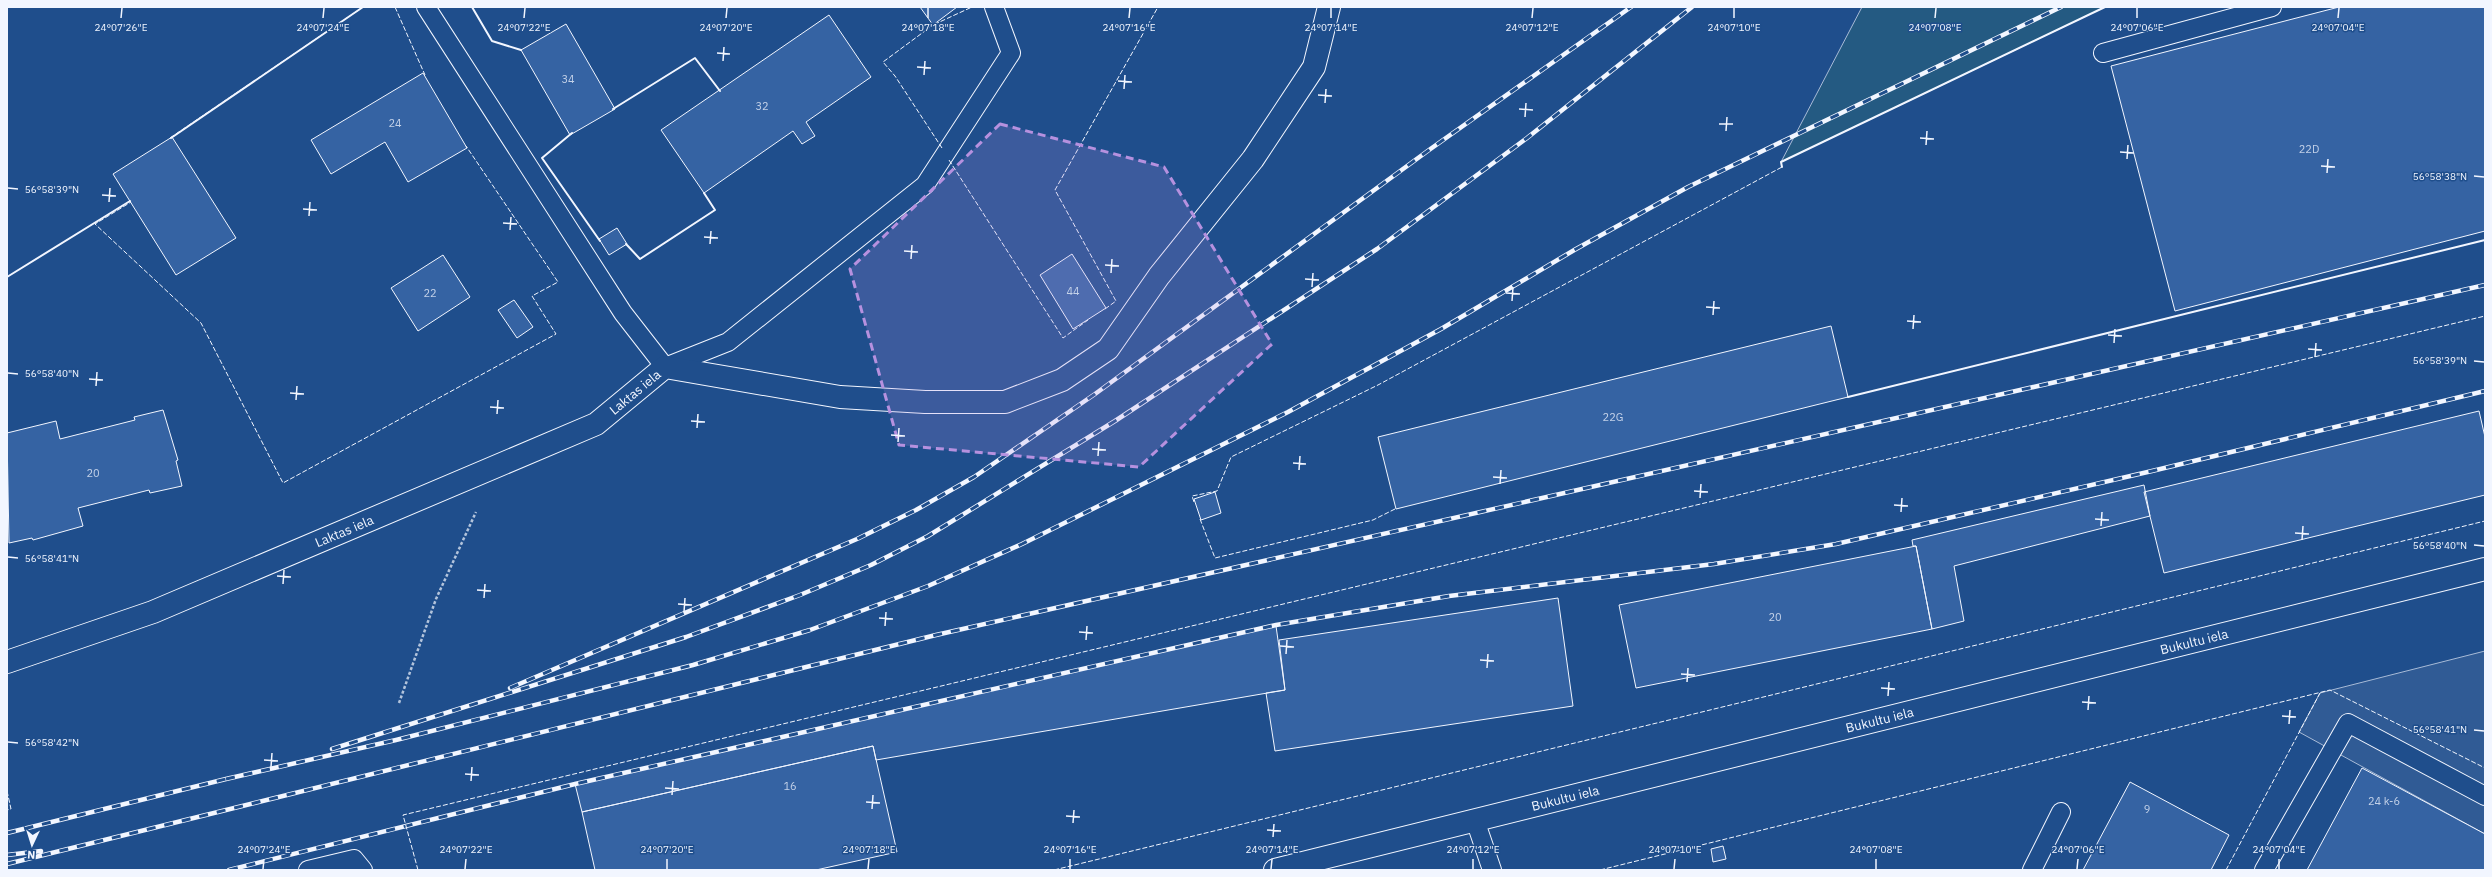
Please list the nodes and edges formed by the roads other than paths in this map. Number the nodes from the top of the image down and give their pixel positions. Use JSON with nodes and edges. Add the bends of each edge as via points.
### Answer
{"nodes":[{"id":1,"x":426,"y":7,"type":"edge"},
{"id":2,"x":994,"y":7,"type":"edge"},
{"id":3,"x":1329,"y":7,"type":"edge"},
{"id":4,"x":2272,"y":7,"type":"edge"},
{"id":5,"x":2103,"y":52,"type":"dead end"},
{"id":6,"x":665,"y":367,"type":"junction"},
{"id":7,"x":2485,"y":569,"type":"edge"},
{"id":8,"x":7,"y":662,"type":"edge"},
{"id":9,"x":2485,"y":796,"type":"edge"},
{"id":10,"x":2061,"y":812,"type":"dead end"},
{"id":11,"x":1475,"y":820,"type":"junction"},
{"id":12,"x":308,"y":870,"type":"edge"},
{"id":13,"x":363,"y":870,"type":"edge"},
{"id":14,"x":1275,"y":870,"type":"edge"},
{"id":15,"x":1492,"y":870,"type":"edge"},
{"id":16,"x":2032,"y":870,"type":"edge"},
{"id":17,"x":2264,"y":870,"type":"edge"}],
"edges":[{"from":1,"to":6,"type":"lane","via":[[624,313]]},
{"from":2,"to":6,"type":"lane","via":[[1011,53],[925,185],[728,342]]},
{"from":3,"to":6,"type":"street","via":[[1314,67],[1253,159],[1159,276],[1108,349],[1062,380],[1005,402],[924,402],[840,397]]},
{"from":4,"to":5,"type":"lane"},
{"from":6,"to":8,"type":"street","name":"Laktas iela","via":[[596,424],[153,612]]},
{"from":7,"to":11,"type":"street","name":"Bukultu iela"},
{"from":9,"to":17,"type":"lane","via":[[2348,723]]},
{"from":10,"to":16,"type":"lane"},
{"from":11,"to":14,"type":"street","name":"Bukultu iela"},
{"from":11,"to":15,"type":"lane"},
{"from":12,"to":13,"type":"lane","via":[[354,859]]}]}
